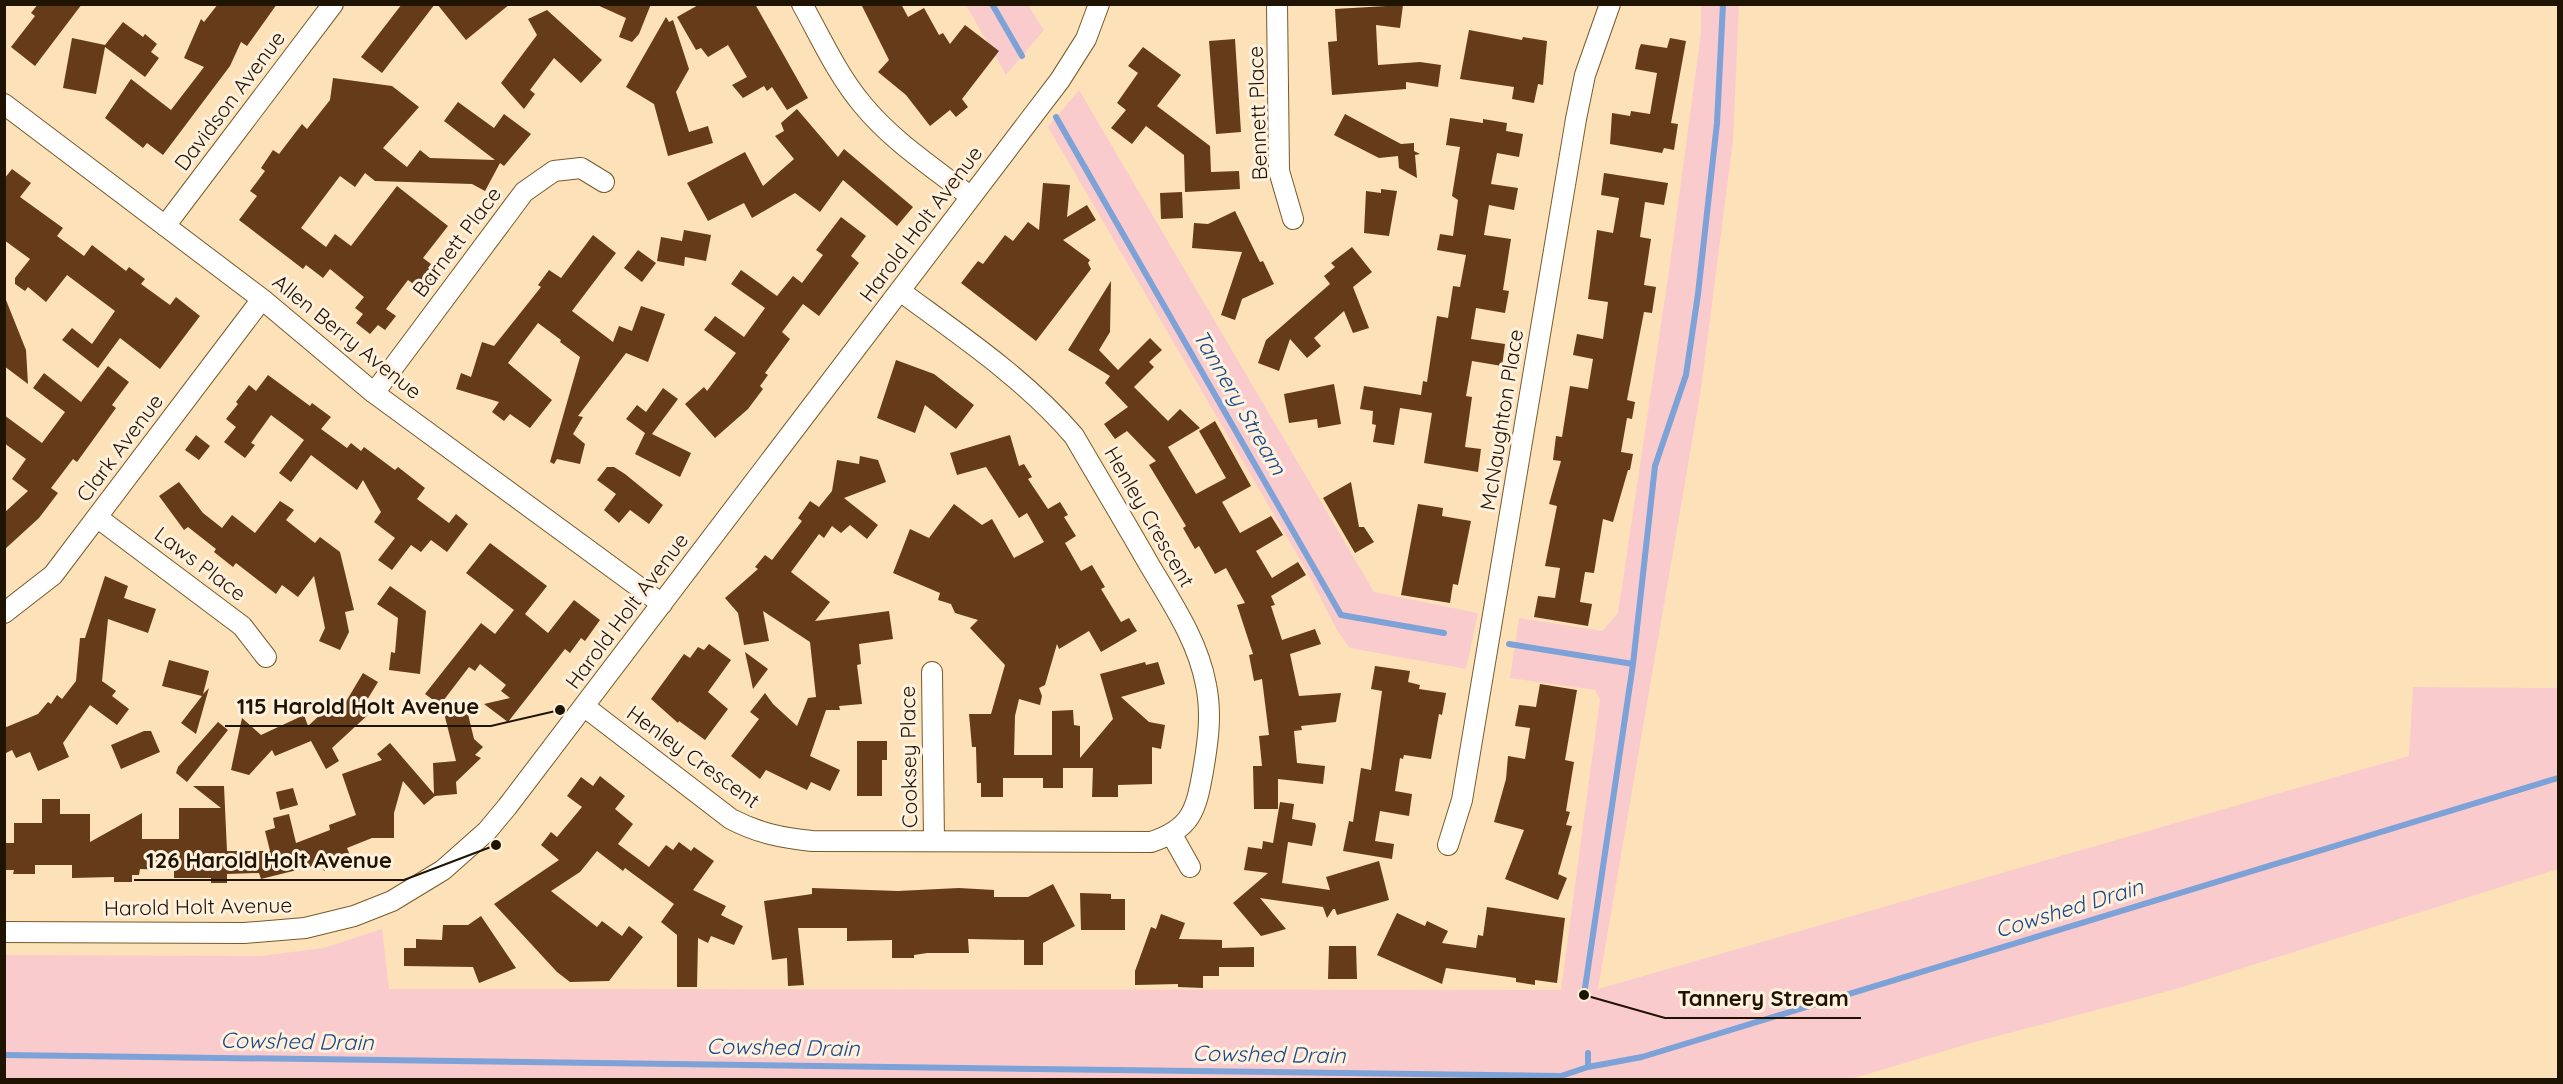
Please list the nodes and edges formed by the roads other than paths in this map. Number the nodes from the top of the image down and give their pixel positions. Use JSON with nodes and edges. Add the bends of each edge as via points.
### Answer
{"nodes":[{"id":1,"x":333,"y":4,"type":"edge"},
{"id":2,"x":802,"y":4,"type":"edge"},
{"id":3,"x":1099,"y":4,"type":"edge"},
{"id":4,"x":1278,"y":4,"type":"edge"},
{"id":5,"x":1610,"y":4,"type":"edge"},
{"id":6,"x":4,"y":104,"type":"edge"},
{"id":7,"x":604,"y":182,"type":"dead end"},
{"id":8,"x":971,"y":197,"type":"junction"},
{"id":9,"x":1293,"y":219,"type":"dead end"},
{"id":10,"x":165,"y":226,"type":"junction"},
{"id":11,"x":900,"y":291,"type":"junction"},
{"id":12,"x":262,"y":299,"type":"junction"},
{"id":13,"x":374,"y":393,"type":"junction"},
{"id":14,"x":98,"y":518,"type":"junction"},
{"id":15,"x":662,"y":604,"type":"junction"},
{"id":16,"x":4,"y":613,"type":"edge"},
{"id":17,"x":266,"y":657,"type":"dead end"},
{"id":18,"x":932,"y":672,"type":"dead end"},
{"id":19,"x":585,"y":707,"type":"junction"},
{"id":20,"x":1172,"y":835,"type":"junction"},
{"id":21,"x":934,"y":841,"type":"junction"},
{"id":22,"x":1448,"y":845,"type":"dead end"},
{"id":23,"x":1190,"y":867,"type":"dead end"},
{"id":24,"x":4,"y":932,"type":"edge"}],
"edges":[{"from":1,"to":10,"type":"street","name":"Davidson Avenue"},
{"from":2,"to":8,"type":"street","via":[[861,103],[899,140]]},
{"from":3,"to":8,"type":"street","name":"Harold Holt Avenue","via":[[1074,60]]},
{"from":4,"to":9,"type":"street","name":"Bennett Place","via":[[1279,171]]},
{"from":5,"to":22,"type":"street","name":"McNaughton Place","via":[[1585,75],[1576,119],[1464,788]]},
{"from":6,"to":10,"type":"street","name":"Allen Berry Avenue"},
{"from":7,"to":13,"type":"street","name":"Barnett Place","via":[[581,168],[554,171],[524,192]]},
{"from":8,"to":11,"type":"street","name":"Harold Holt Avenue"},
{"from":10,"to":12,"type":"street","name":"Allen Berry Avenue"},
{"from":11,"to":15,"type":"street","name":"Harold Holt Avenue"},
{"from":11,"to":20,"type":"street","name":"Henley Crescent","via":[[1024,384],[1074,436],[1191,638],[1206,686],[1209,738],[1198,798],[1186,822]]},
{"from":12,"to":13,"type":"street","name":"Allen Berry Avenue"},
{"from":12,"to":14,"type":"street","name":"Clark Avenue"},
{"from":13,"to":15,"type":"street","name":"Allen Berry Avenue"},
{"from":14,"to":16,"type":"street","name":"Clark Avenue","via":[[53,575]]},
{"from":14,"to":17,"type":"street","name":"Laws Place","via":[[242,626]]},
{"from":15,"to":19,"type":"street","name":"Harold Holt Avenue"},
{"from":18,"to":21,"type":"street","name":"Cooksey Place"},
{"from":19,"to":21,"type":"street","name":"Henley Crescent","via":[[714,806],[753,830],[812,841]]},
{"from":19,"to":24,"type":"street","name":"Harold Holt Avenue","via":[[480,838],[443,870],[370,910],[334,923],[275,932]]},
{"from":20,"to":21,"type":"street","name":"Henley Crescent","via":[[1150,842]]},
{"from":20,"to":23,"type":"street"}]}
